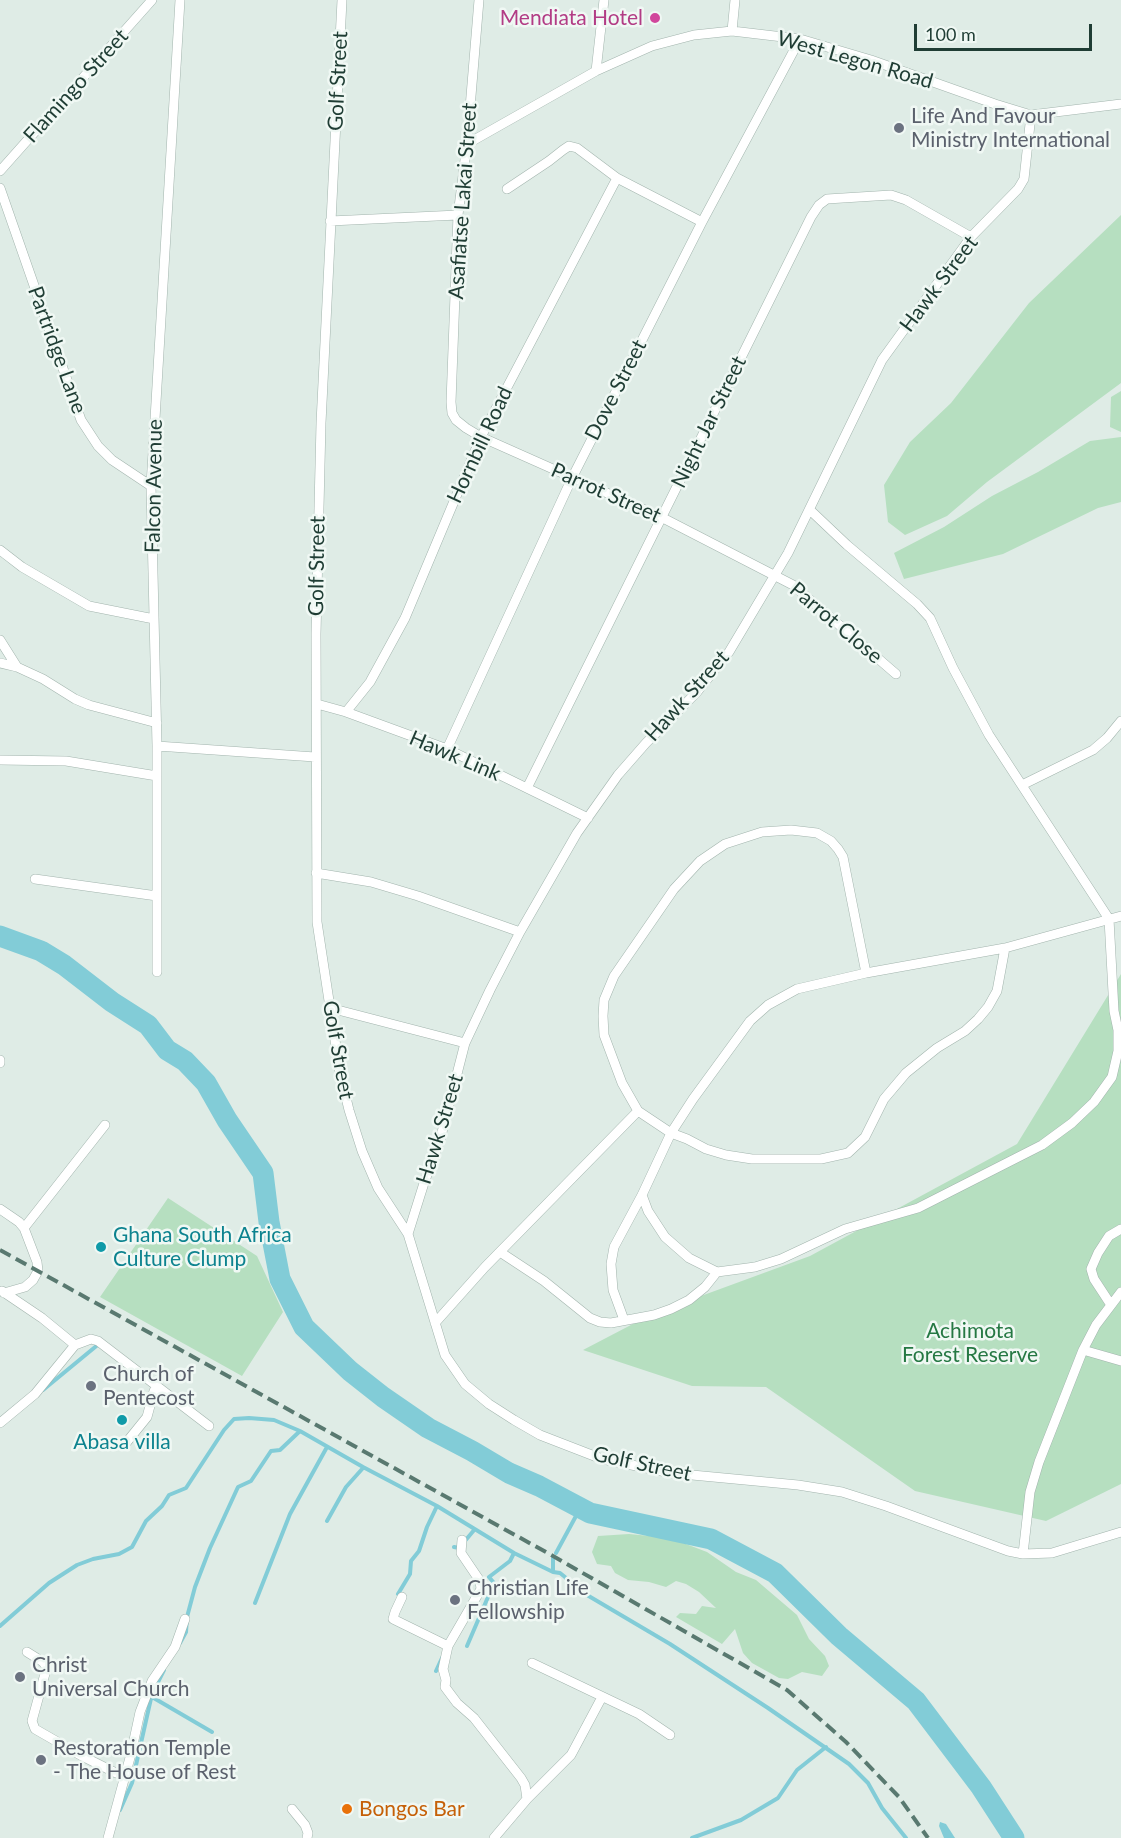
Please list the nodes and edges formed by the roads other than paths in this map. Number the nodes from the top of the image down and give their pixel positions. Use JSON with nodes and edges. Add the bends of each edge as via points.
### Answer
{"nodes":[{"id":1,"x":152,"y":0,"type":"edge"},
{"id":2,"x":180,"y":0,"type":"edge"},
{"id":3,"x":342,"y":0,"type":"edge"},
{"id":4,"x":479,"y":0,"type":"edge"},
{"id":5,"x":604,"y":0,"type":"edge"},
{"id":6,"x":735,"y":0,"type":"edge"},
{"id":7,"x":732,"y":31,"type":"junction"},
{"id":8,"x":800,"y":39,"type":"junction"},
{"id":9,"x":596,"y":71,"type":"junction"},
{"id":10,"x":1121,"y":104,"type":"edge"},
{"id":11,"x":1031,"y":115,"type":"junction"},
{"id":12,"x":466,"y":144,"type":"junction"},
{"id":13,"x":0,"y":171,"type":"edge"},
{"id":14,"x":617,"y":178,"type":"junction"},
{"id":15,"x":0,"y":188,"type":"edge"},
{"id":16,"x":507,"y":189,"type":"dead end"},
{"id":17,"x":458,"y":215,"type":"junction"},
{"id":18,"x":330,"y":221,"type":"junction"},
{"id":19,"x":702,"y":222,"type":"junction"},
{"id":20,"x":971,"y":237,"type":"junction"},
{"id":21,"x":451,"y":402,"type":"joint"},
{"id":22,"x":481,"y":437,"type":"junction"},
{"id":23,"x":572,"y":478,"type":"junction"},
{"id":24,"x":151,"y":486,"type":"junction"},
{"id":25,"x":810,"y":510,"type":"junction"},
{"id":26,"x":661,"y":517,"type":"junction"},
{"id":27,"x":0,"y":550,"type":"edge"},
{"id":28,"x":774,"y":575,"type":"junction"},
{"id":29,"x":154,"y":619,"type":"junction"},
{"id":30,"x":0,"y":640,"type":"edge"},
{"id":31,"x":0,"y":663,"type":"edge"},
{"id":32,"x":17,"y":667,"type":"junction"},
{"id":33,"x":896,"y":674,"type":"dead end"},
{"id":34,"x":317,"y":704,"type":"junction"},
{"id":35,"x":346,"y":712,"type":"junction"},
{"id":36,"x":1121,"y":722,"type":"edge"},
{"id":37,"x":157,"y":723,"type":"junction"},
{"id":38,"x":157,"y":746,"type":"junction"},
{"id":39,"x":447,"y":749,"type":"junction"},
{"id":40,"x":315,"y":757,"type":"junction"},
{"id":41,"x":0,"y":760,"type":"edge"},
{"id":42,"x":157,"y":776,"type":"junction"},
{"id":43,"x":1022,"y":785,"type":"junction"},
{"id":44,"x":527,"y":788,"type":"junction"},
{"id":45,"x":588,"y":818,"type":"junction"},
{"id":46,"x":316,"y":873,"type":"junction"},
{"id":47,"x":35,"y":879,"type":"dead end"},
{"id":48,"x":157,"y":896,"type":"junction"},
{"id":49,"x":1121,"y":916,"type":"edge"},
{"id":50,"x":1109,"y":919,"type":"junction"},
{"id":51,"x":520,"y":932,"type":"junction"},
{"id":52,"x":1005,"y":948,"type":"junction"},
{"id":53,"x":157,"y":972,"type":"dead end"},
{"id":54,"x":866,"y":973,"type":"junction"},
{"id":55,"x":330,"y":1008,"type":"junction"},
{"id":56,"x":465,"y":1043,"type":"junction"},
{"id":57,"x":638,"y":1111,"type":"junction"},
{"id":58,"x":105,"y":1125,"type":"dead end"},
{"id":59,"x":671,"y":1133,"type":"junction"},
{"id":60,"x":642,"y":1195,"type":"junction"},
{"id":61,"x":0,"y":1209,"type":"edge"},
{"id":62,"x":24,"y":1228,"type":"junction"},
{"id":63,"x":1121,"y":1229,"type":"edge"},
{"id":64,"x":408,"y":1234,"type":"junction"},
{"id":65,"x":500,"y":1252,"type":"junction"},
{"id":66,"x":717,"y":1272,"type":"junction"},
{"id":67,"x":2,"y":1292,"type":"edge"},
{"id":68,"x":1121,"y":1292,"type":"edge"},
{"id":69,"x":1111,"y":1305,"type":"junction"},
{"id":70,"x":624,"y":1320,"type":"junction"},
{"id":71,"x":435,"y":1323,"type":"junction"},
{"id":72,"x":75,"y":1345,"type":"junction"},
{"id":73,"x":1083,"y":1350,"type":"junction"},
{"id":74,"x":1121,"y":1361,"type":"edge"},
{"id":75,"x":158,"y":1387,"type":"junction"},
{"id":76,"x":0,"y":1422,"type":"edge"},
{"id":77,"x":209,"y":1426,"type":"dead end"},
{"id":78,"x":126,"y":1443,"type":"dead end"},
{"id":79,"x":1121,"y":1532,"type":"edge"},
{"id":80,"x":462,"y":1540,"type":"dead end"},
{"id":81,"x":1023,"y":1554,"type":"junction"},
{"id":82,"x":402,"y":1597,"type":"dead end"},
{"id":83,"x":185,"y":1619,"type":"dead end"},
{"id":84,"x":448,"y":1646,"type":"junction"},
{"id":85,"x":27,"y":1652,"type":"dead end"},
{"id":86,"x":532,"y":1663,"type":"dead end"},
{"id":87,"x":602,"y":1697,"type":"junction"},
{"id":88,"x":670,"y":1735,"type":"dead end"},
{"id":89,"x":126,"y":1776,"type":"junction"},
{"id":90,"x":527,"y":1799,"type":"junction"},
{"id":91,"x":292,"y":1809,"type":"dead end"},
{"id":92,"x":108,"y":1838,"type":"edge"},
{"id":93,"x":307,"y":1838,"type":"edge"},
{"id":94,"x":494,"y":1838,"type":"edge"}],
"edges":[{"from":1,"to":13,"type":"street","name":"Flamingo Street"},
{"from":2,"to":24,"type":"street","name":"Falcon Avenue"},
{"from":3,"to":18,"type":"street","name":"Golf Street"},
{"from":4,"to":12,"type":"street","name":"Asafiatse Lakai Street"},
{"from":5,"to":9,"type":"street"},
{"from":6,"to":7,"type":"street"},
{"from":7,"to":8,"type":"street","name":"West Legon Road"},
{"from":7,"to":9,"type":"street","name":"West Legon Road","via":[[694,35],[652,46]]},
{"from":8,"to":11,"type":"street","name":"West Legon Road"},
{"from":8,"to":19,"type":"street","name":"Dove Street"},
{"from":9,"to":12,"type":"street","name":"West Legon Road"},
{"from":10,"to":11,"type":"street","name":"West Legon Road"},
{"from":11,"to":20,"type":"street","name":"Hawk Street","via":[[1024,179]]},
{"from":12,"to":17,"type":"street","name":"Asafiatse Lakai Street"},
{"from":14,"to":16,"type":"street","via":[[569,146]]},
{"from":14,"to":19,"type":"street"},
{"from":14,"to":22,"type":"street","name":"Hornbill Road"},
{"from":15,"to":24,"type":"street","name":"Partridge Lane","via":[[81,420],[112,460]]},
{"from":17,"to":18,"type":"street"},
{"from":17,"to":21,"type":"street","name":"Asafiatse Lakai Street"},
{"from":18,"to":34,"type":"street","name":"Golf Street","via":[[321,423]]},
{"from":19,"to":23,"type":"street","name":"Dove Street"},
{"from":20,"to":25,"type":"street","name":"Hawk Street","via":[[882,360]]},
{"from":20,"to":26,"type":"street","name":"Night Jar Street","via":[[891,195],[827,199],[819,205]]},
{"from":21,"to":22,"type":"street","name":"Parrot Street","via":[[456,420]]},
{"from":22,"to":23,"type":"street","name":"Parrot Street"},
{"from":22,"to":35,"type":"street","name":"Hornbill Road","via":[[405,618],[369,682]]},
{"from":23,"to":26,"type":"street","name":"Parrot Street"},
{"from":23,"to":39,"type":"street","name":"Dove Street"},
{"from":24,"to":29,"type":"street","name":"Falcon Avenue"},
{"from":25,"to":28,"type":"street","name":"Hawk Street"},
{"from":25,"to":43,"type":"street","via":[[930,618],[989,735]]},
{"from":26,"to":28,"type":"street","name":"Parrot Street"},
{"from":26,"to":44,"type":"street","name":"Night Jar Street"},
{"from":27,"to":29,"type":"street","via":[[89,606]]},
{"from":28,"to":33,"type":"street","name":"Parrot Close","via":[[811,599]]},
{"from":28,"to":45,"type":"street","name":"Hawk Street","via":[[729,651],[697,692],[618,775]]},
{"from":29,"to":37,"type":"street","name":"Falcon Avenue"},
{"from":30,"to":32,"type":"street"},
{"from":31,"to":32,"type":"street"},
{"from":32,"to":37,"type":"street","via":[[89,705]]},
{"from":34,"to":35,"type":"street","name":"Hawk Link"},
{"from":34,"to":40,"type":"street","name":"Golf Street"},
{"from":35,"to":39,"type":"street","name":"Hawk Link"},
{"from":36,"to":43,"type":"street","via":[[1093,750]]},
{"from":37,"to":38,"type":"street","name":"Falcon Avenue"},
{"from":38,"to":40,"type":"street"},
{"from":38,"to":42,"type":"street","name":"Falcon Avenue"},
{"from":39,"to":44,"type":"street","name":"Hawk Link"},
{"from":40,"to":46,"type":"street","name":"Golf Street"},
{"from":41,"to":42,"type":"street","via":[[66,761]]},
{"from":42,"to":48,"type":"street","name":"Falcon Avenue"},
{"from":43,"to":50,"type":"street"},
{"from":44,"to":45,"type":"street","name":"Hawk Link"},
{"from":45,"to":51,"type":"street","name":"Hawk Street"},
{"from":46,"to":51,"type":"street","via":[[371,882]]},
{"from":46,"to":55,"type":"street","name":"Golf Street","via":[[317,922]]},
{"from":47,"to":48,"type":"street"},
{"from":48,"to":53,"type":"street","name":"Falcon Avenue"},
{"from":49,"to":50,"type":"street"},
{"from":50,"to":52,"type":"street"},
{"from":50,"to":66,"type":"street","via":[[1118,1051],[1112,1077],[1072,1123],[1042,1145],[918,1208],[845,1229],[772,1262]]},
{"from":51,"to":56,"type":"street","name":"Hawk Street"},
{"from":52,"to":54,"type":"street"},
{"from":52,"to":59,"type":"street","via":[[997,991],[988,1007],[966,1031],[906,1073],[884,1100],[866,1137],[848,1152],[821,1160],[752,1159],[706,1149]]},
{"from":54,"to":57,"type":"street","via":[[843,858],[831,841],[817,833],[791,830],[762,832],[725,844],[700,861],[674,889],[614,976],[604,1000],[604,1035],[622,1083]]},
{"from":54,"to":59,"type":"street","via":[[797,989],[768,1005],[750,1021]]},
{"from":55,"to":56,"type":"street"},
{"from":55,"to":64,"type":"street","name":"Golf Street","via":[[340,1073],[362,1151],[378,1188]]},
{"from":56,"to":64,"type":"street","name":"Hawk Street","via":[[440,1140]]},
{"from":57,"to":59,"type":"street"},
{"from":57,"to":65,"type":"street"},
{"from":58,"to":62,"type":"street"},
{"from":59,"to":60,"type":"street"},
{"from":60,"to":66,"type":"street","via":[[665,1237],[689,1258]]},
{"from":60,"to":70,"type":"street","via":[[614,1247],[611,1264],[613,1290]]},
{"from":61,"to":62,"type":"street"},
{"from":62,"to":67,"type":"street","via":[[38,1270],[25,1287]]},
{"from":63,"to":69,"type":"street","via":[[1109,1236],[1091,1269]]},
{"from":64,"to":71,"type":"street","name":"Golf Street"},
{"from":65,"to":70,"type":"street","via":[[590,1318],[611,1323]]},
{"from":65,"to":71,"type":"street"},
{"from":66,"to":70,"type":"street","via":[[689,1300],[654,1315]]},
{"from":67,"to":72,"type":"street"},
{"from":68,"to":69,"type":"street"},
{"from":69,"to":73,"type":"street"},
{"from":71,"to":81,"type":"street","name":"Golf Street","via":[[445,1355],[465,1384],[489,1404],[540,1435],[602,1459],[671,1473],[842,1492]]},
{"from":72,"to":75,"type":"street","via":[[91,1339],[98,1341]]},
{"from":72,"to":76,"type":"street","via":[[35,1394]]},
{"from":73,"to":74,"type":"street"},
{"from":73,"to":81,"type":"street","via":[[1030,1492]]},
{"from":75,"to":77,"type":"street"},
{"from":75,"to":78,"type":"street","via":[[147,1417]]},
{"from":79,"to":81,"type":"street","name":"Golf Street","via":[[1052,1553]]},
{"from":80,"to":84,"type":"street","via":[[461,1553],[480,1581],[481,1589]]},
{"from":82,"to":84,"type":"street","via":[[393,1619]]},
{"from":83,"to":89,"type":"street","via":[[175,1647],[152,1681],[142,1705]]},
{"from":84,"to":90,"type":"street","via":[[443,1669],[445,1687],[521,1778]]},
{"from":85,"to":89,"type":"street","via":[[43,1662],[46,1670],[32,1721],[35,1730]]},
{"from":86,"to":87,"type":"street"},
{"from":87,"to":88,"type":"street","via":[[639,1714]]},
{"from":87,"to":90,"type":"street","via":[[571,1755]]},
{"from":89,"to":92,"type":"street"},
{"from":90,"to":94,"type":"street"},
{"from":91,"to":93,"type":"street","via":[[305,1825]]}]}
